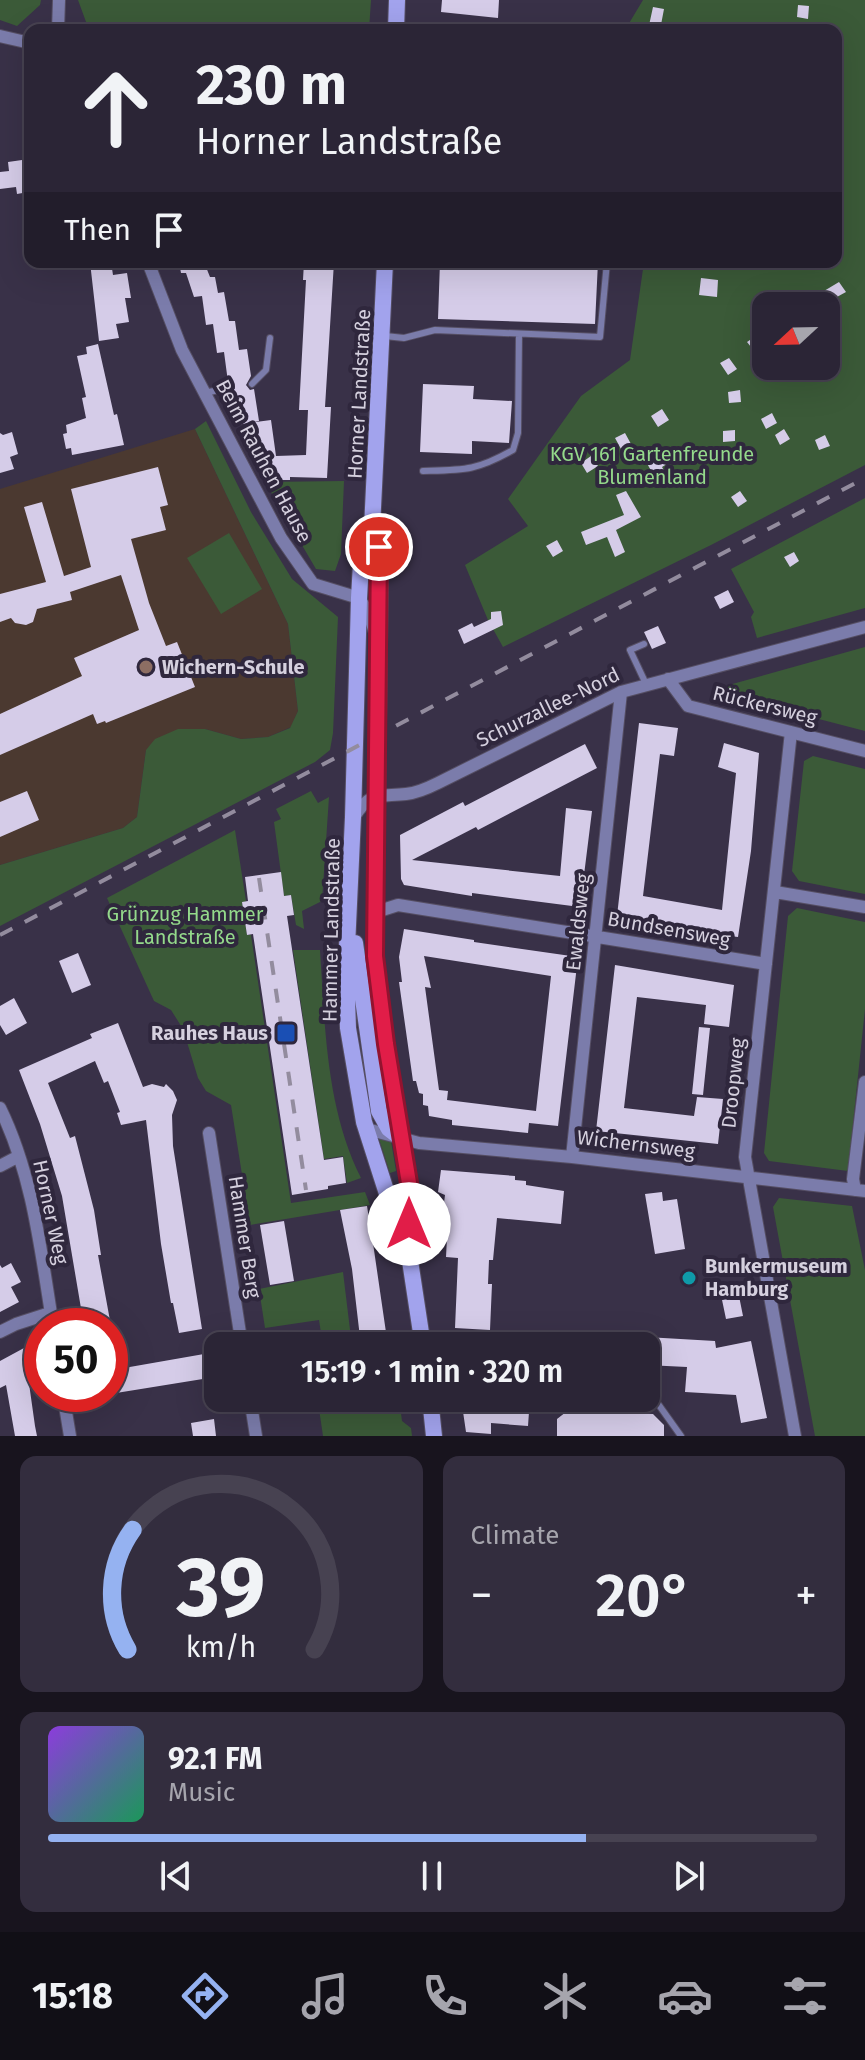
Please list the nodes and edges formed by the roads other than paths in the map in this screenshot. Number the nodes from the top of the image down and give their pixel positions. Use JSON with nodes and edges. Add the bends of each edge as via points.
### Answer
{"nodes":[{"id":1,"x":59,"y":0,"type":"edge"},
{"id":2,"x":397,"y":0,"type":"edge"},
{"id":3,"x":58,"y":24,"type":"edge"},
{"id":4,"x":396,"y":24,"type":"edge"},
{"id":5,"x":0,"y":36,"type":"edge"},
{"id":6,"x":24,"y":42,"type":"edge"},
{"id":7,"x":150,"y":268,"type":"edge"},
{"id":8,"x":385,"y":268,"type":"edge"},
{"id":9,"x":606,"y":268,"type":"edge"},
{"id":10,"x":519,"y":334,"type":"junction"},
{"id":11,"x":381,"y":335,"type":"junction"},
{"id":12,"x":270,"y":338,"type":"dead end"},
{"id":13,"x":252,"y":384,"type":"dead end"},
{"id":14,"x":229,"y":388,"type":"dead end"},
{"id":15,"x":204,"y":393,"type":"junction"},
{"id":16,"x":423,"y":471,"type":"dead end"},
{"id":17,"x":372,"y":528,"type":"junction"},
{"id":18,"x":359,"y":598,"type":"junction"},
{"id":19,"x":865,"y":627,"type":"edge"},
{"id":20,"x":379,"y":644,"type":"junction"},
{"id":21,"x":644,"y":644,"type":"dead end"},
{"id":22,"x":668,"y":679,"type":"junction"},
{"id":23,"x":646,"y":684,"type":"junction"},
{"id":24,"x":621,"y":692,"type":"junction"},
{"id":25,"x":791,"y":732,"type":"junction"},
{"id":26,"x":377,"y":742,"type":"joint"},
{"id":27,"x":865,"y":751,"type":"edge"},
{"id":28,"x":355,"y":754,"type":"joint"},
{"id":29,"x":377,"y":795,"type":"junction"},
{"id":30,"x":353,"y":817,"type":"junction"},
{"id":31,"x":775,"y":892,"type":"junction"},
{"id":32,"x":349,"y":899,"type":"junction"},
{"id":33,"x":865,"y":907,"type":"edge"},
{"id":34,"x":376,"y":912,"type":"junction"},
{"id":35,"x":597,"y":937,"type":"junction"},
{"id":36,"x":766,"y":964,"type":"junction"},
{"id":37,"x":865,"y":1082,"type":"edge"},
{"id":38,"x":0,"y":1108,"type":"edge"},
{"id":39,"x":367,"y":1129,"type":"junction"},
{"id":40,"x":209,"y":1133,"type":"dead end"},
{"id":41,"x":402,"y":1139,"type":"junction"},
{"id":42,"x":19,"y":1156,"type":"junction"},
{"id":43,"x":572,"y":1157,"type":"junction"},
{"id":44,"x":0,"y":1166,"type":"edge"},
{"id":45,"x":747,"y":1178,"type":"junction"},
{"id":46,"x":860,"y":1191,"type":"edge"},
{"id":47,"x":407,"y":1241,"type":"junction"},
{"id":48,"x":50,"y":1308,"type":"edge"},
{"id":49,"x":24,"y":1323,"type":"edge"},
{"id":50,"x":0,"y":1332,"type":"edge"},
{"id":51,"x":240,"y":1332,"type":"edge"},
{"id":52,"x":421,"y":1332,"type":"edge"},
{"id":53,"x":660,"y":1407,"type":"edge"},
{"id":54,"x":66,"y":1412,"type":"edge"},
{"id":55,"x":252,"y":1412,"type":"edge"},
{"id":56,"x":431,"y":1412,"type":"edge"},
{"id":57,"x":70,"y":1436,"type":"edge"},
{"id":58,"x":256,"y":1436,"type":"edge"},
{"id":59,"x":434,"y":1436,"type":"edge"},
{"id":60,"x":681,"y":1436,"type":"edge"},
{"id":61,"x":795,"y":1436,"type":"edge"}],
"edges":[{"from":1,"to":3,"type":"street"},
{"from":2,"to":4,"type":"main road"},
{"from":5,"to":6,"type":"street"},
{"from":7,"to":15,"type":"street","name":"Beim Rauhen Hause"},
{"from":8,"to":11,"type":"main road","name":"Horner Landstraße"},
{"from":9,"to":10,"type":"lane","via":[[600,337]]},
{"from":10,"to":11,"type":"lane","via":[[435,330],[404,338]]},
{"from":10,"to":16,"type":"lane","via":[[518,433],[513,450],[470,469]]},
{"from":11,"to":17,"type":"main road","name":"Horner Landstraße"},
{"from":12,"to":13,"type":"lane","via":[[266,370]]},
{"from":14,"to":15,"type":"lane"},
{"from":15,"to":18,"type":"street","name":"Beim Rauhen Hause","via":[[306,578]]},
{"from":17,"to":18,"type":"main road","name":"Horner Landstraße","via":[[362,546]]},
{"from":17,"to":20,"type":"main road","name":"Horner Landstraße","via":[[379,547]]},
{"from":18,"to":20,"type":"street"},
{"from":18,"to":28,"type":"main road","name":"Horner Landstraße"},
{"from":19,"to":22,"type":"street","name":"Schurzallee-Nord"},
{"from":20,"to":26,"type":"main road","name":"Horner Landstraße"},
{"from":21,"to":23,"type":"lane","via":[[630,650]]},
{"from":22,"to":23,"type":"street","name":"Schurzallee-Nord"},
{"from":22,"to":25,"type":"street","name":"Rückersweg","via":[[688,706]]},
{"from":23,"to":24,"type":"street","name":"Schurzallee-Nord"},
{"from":24,"to":29,"type":"street","name":"Schurzallee-Nord","via":[[438,783],[407,794]]},
{"from":24,"to":35,"type":"street","name":"Ewaldsweg"},
{"from":25,"to":27,"type":"street","name":"Rückersweg"},
{"from":25,"to":31,"type":"street","name":"Droopweg"},
{"from":26,"to":29,"type":"main road","name":"Hammer Landstraße"},
{"from":28,"to":30,"type":"main road","name":"Hammer Landstraße"},
{"from":29,"to":30,"type":"street"},
{"from":29,"to":34,"type":"main road","name":"Hammer Landstraße"},
{"from":30,"to":32,"type":"main road","name":"Hammer Landstraße"},
{"from":31,"to":33,"type":"street"},
{"from":31,"to":36,"type":"street","name":"Droopweg"},
{"from":32,"to":39,"type":"main road","name":"Hammer Landstraße","via":[[348,1028]]},
{"from":32,"to":41,"type":"main road","via":[[379,1111]]},
{"from":34,"to":35,"type":"street","name":"Bundsensweg","via":[[398,905]]},
{"from":34,"to":41,"type":"main road","name":"Hammer Landstraße","via":[[376,978]]},
{"from":35,"to":36,"type":"street","name":"Bundsensweg"},
{"from":35,"to":43,"type":"street","name":"Ewaldsweg"},
{"from":36,"to":45,"type":"street","name":"Droopweg"},
{"from":37,"to":46,"type":"street","via":[[853,1179]]},
{"from":38,"to":42,"type":"street","name":"Horner Weg"},
{"from":39,"to":41,"type":"street","name":"Wichernsweg"},
{"from":39,"to":47,"type":"main road","name":"Hammer Landstraße"},
{"from":40,"to":51,"type":"street","name":"Hammer Berg"},
{"from":41,"to":43,"type":"street","name":"Wichernsweg"},
{"from":41,"to":47,"type":"main road","name":"Hammer Landstraße","via":[[411,1207]]},
{"from":42,"to":44,"type":"street"},
{"from":42,"to":48,"type":"street","name":"Horner Weg"},
{"from":43,"to":45,"type":"street","name":"Wichernsweg"},
{"from":45,"to":46,"type":"street","name":"Wichernsweg"},
{"from":45,"to":61,"type":"street","name":"Droopweg"},
{"from":47,"to":52,"type":"main road","name":"Hammer Landstraße"},
{"from":49,"to":50,"type":"street"},
{"from":53,"to":60,"type":"lane"},
{"from":54,"to":57,"type":"street"},
{"from":55,"to":58,"type":"street"},
{"from":56,"to":59,"type":"main road"}]}
